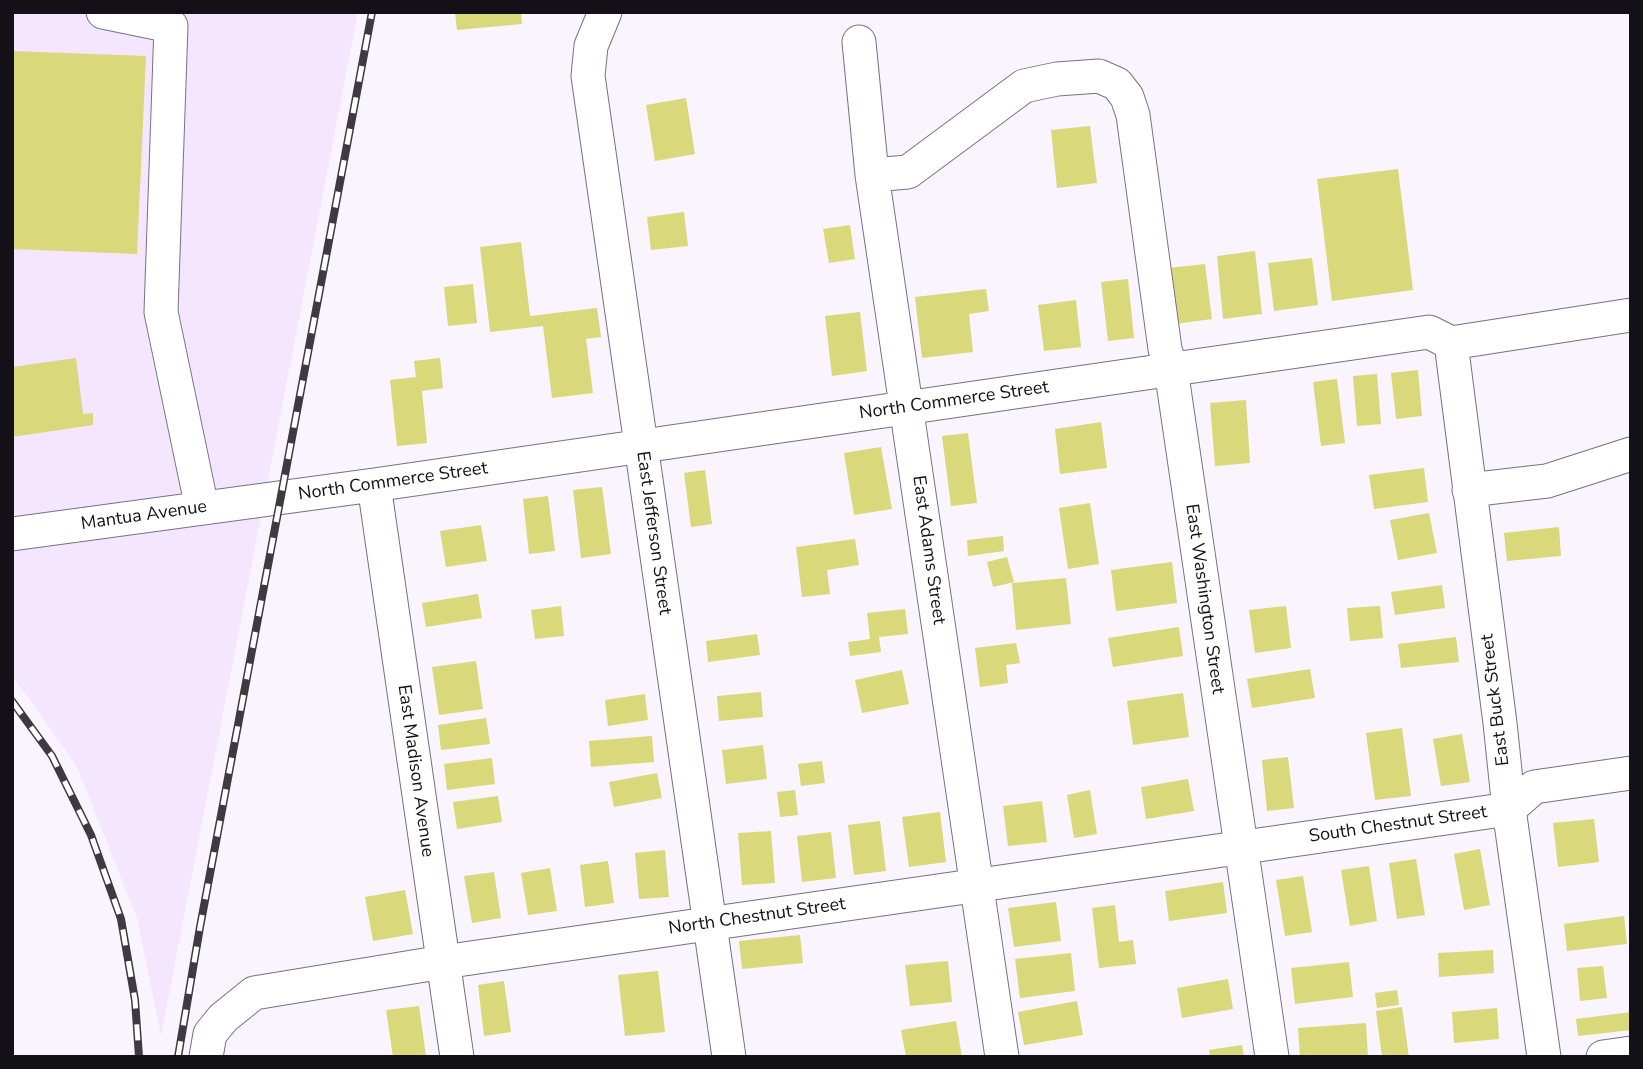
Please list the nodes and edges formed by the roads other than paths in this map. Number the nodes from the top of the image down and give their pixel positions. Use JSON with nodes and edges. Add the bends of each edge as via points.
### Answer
{"nodes":[{"id":1,"x":103,"y":12,"type":"edge"},
{"id":2,"x":605,"y":12,"type":"edge"},
{"id":3,"x":859,"y":42,"type":"dead end"},
{"id":4,"x":872,"y":175,"type":"junction"},
{"id":5,"x":1631,"y":315,"type":"edge"},
{"id":6,"x":1451,"y":342,"type":"junction"},
{"id":7,"x":1171,"y":369,"type":"junction"},
{"id":8,"x":907,"y":408,"type":"junction"},
{"id":9,"x":641,"y":446,"type":"junction"},
{"id":10,"x":1631,"y":454,"type":"edge"},
{"id":11,"x":374,"y":485,"type":"junction"},
{"id":12,"x":1469,"y":491,"type":"junction"},
{"id":13,"x":276,"y":498,"type":"joint"},
{"id":14,"x":202,"y":508,"type":"junction"},
{"id":15,"x":12,"y":534,"type":"edge"},
{"id":16,"x":1631,"y":773,"type":"edge"},
{"id":17,"x":1508,"y":809,"type":"junction"},
{"id":18,"x":1240,"y":848,"type":"junction"},
{"id":19,"x":977,"y":886,"type":"junction"},
{"id":20,"x":710,"y":924,"type":"junction"},
{"id":21,"x":443,"y":962,"type":"junction"},
{"id":22,"x":1631,"y":1053,"type":"edge"},
{"id":23,"x":206,"y":1057,"type":"edge"},
{"id":24,"x":457,"y":1057,"type":"edge"},
{"id":25,"x":729,"y":1057,"type":"edge"},
{"id":26,"x":1002,"y":1057,"type":"edge"},
{"id":27,"x":1272,"y":1057,"type":"edge"},
{"id":28,"x":1544,"y":1057,"type":"edge"},
{"id":29,"x":1603,"y":1057,"type":"edge"}],
"edges":[{"from":1,"to":14,"type":"street","via":[[171,26],[161,312]]},
{"from":2,"to":9,"type":"street","name":"East Jefferson Street","via":[[591,46],[588,76]]},
{"from":3,"to":4,"type":"street","name":"East Adams Street"},
{"from":4,"to":7,"type":"street","name":"East Washington Street","via":[[908,172],[1024,86],[1099,76],[1117,84],[1133,115]]},
{"from":4,"to":8,"type":"street","name":"East Adams Street"},
{"from":5,"to":6,"type":"street","name":"North Commerce Street"},
{"from":6,"to":7,"type":"street","name":"North Commerce Street","via":[[1429,332]]},
{"from":6,"to":12,"type":"street","name":"East Buck Street"},
{"from":7,"to":8,"type":"street","name":"North Commerce Street"},
{"from":7,"to":18,"type":"street","name":"East Washington Street"},
{"from":8,"to":9,"type":"street","name":"North Commerce Street"},
{"from":8,"to":19,"type":"street","name":"East Adams Street"},
{"from":9,"to":11,"type":"street","name":"North Commerce Street"},
{"from":9,"to":20,"type":"street","name":"East Jefferson Street"},
{"from":10,"to":12,"type":"street","via":[[1546,481]]},
{"from":11,"to":13,"type":"street","name":"North Commerce Street"},
{"from":11,"to":21,"type":"street","name":"East Madison Avenue"},
{"from":12,"to":17,"type":"street","name":"East Buck Street"},
{"from":13,"to":14,"type":"street","name":"Mantua Avenue"},
{"from":14,"to":15,"type":"street","name":"Mantua Avenue"},
{"from":16,"to":17,"type":"street","name":"South Chestnut Street","via":[[1534,787]]},
{"from":17,"to":18,"type":"street","name":"South Chestnut Street"},
{"from":17,"to":28,"type":"street","name":"East Buck Street"},
{"from":18,"to":19,"type":"street","name":"North Chestnut Street"},
{"from":18,"to":27,"type":"street","name":"East Washington Street"},
{"from":19,"to":20,"type":"street","name":"North Chestnut Street"},
{"from":19,"to":26,"type":"street","name":"East Adams Street"},
{"from":20,"to":21,"type":"street","name":"North Chestnut Street"},
{"from":20,"to":25,"type":"street","name":"East Jefferson Street"},
{"from":21,"to":23,"type":"street","name":"North Chestnut Street","via":[[254,993],[210,1034]]},
{"from":21,"to":24,"type":"street","name":"East Madison Avenue"},
{"from":22,"to":29,"type":"street"}]}
